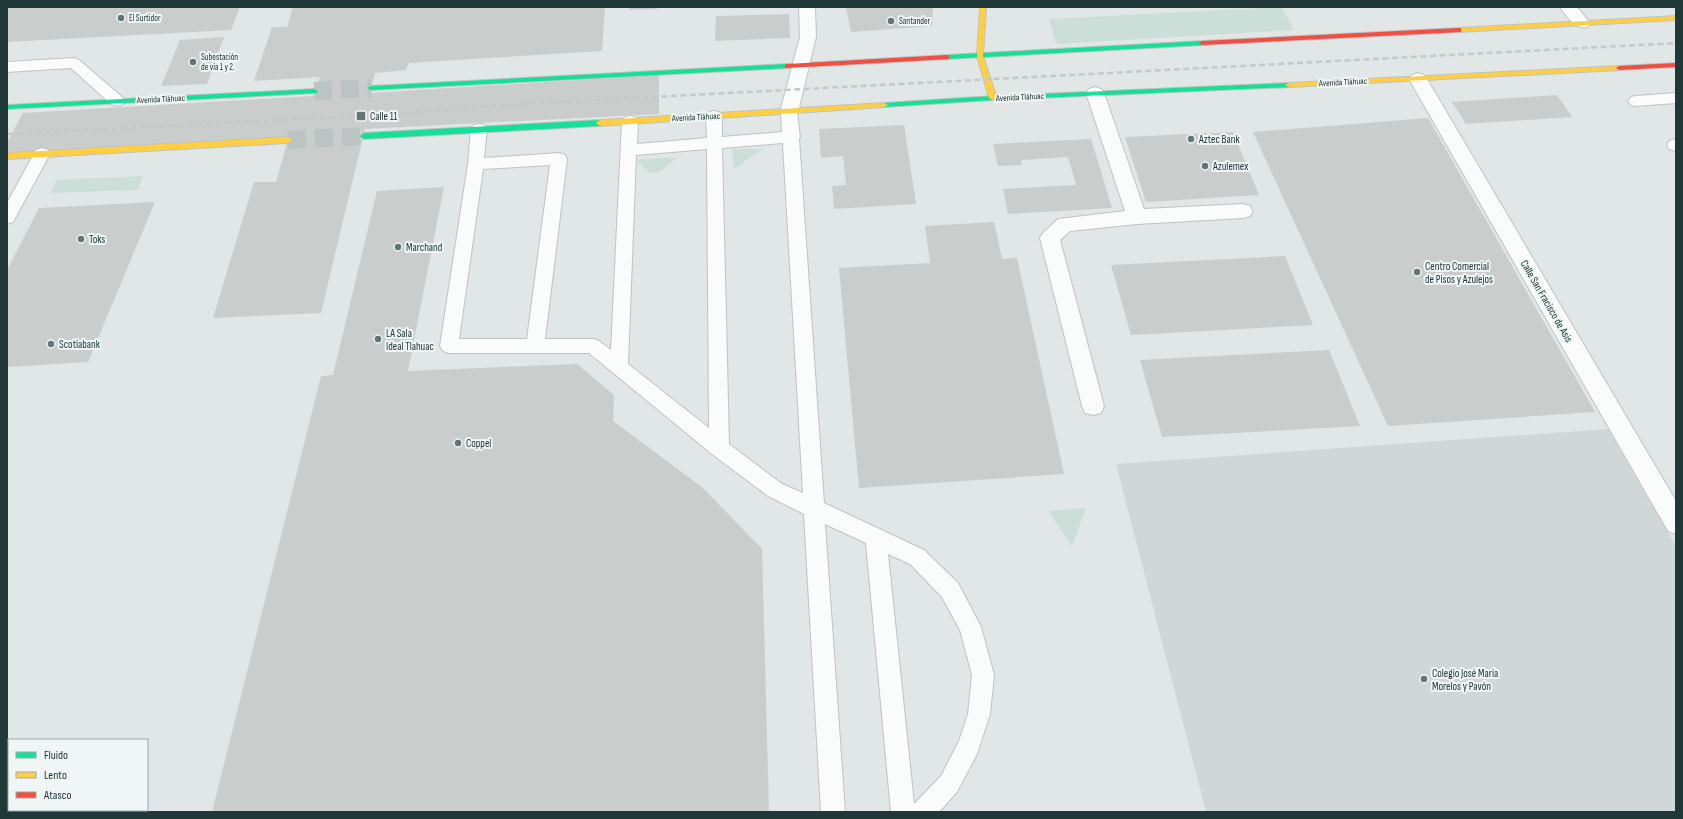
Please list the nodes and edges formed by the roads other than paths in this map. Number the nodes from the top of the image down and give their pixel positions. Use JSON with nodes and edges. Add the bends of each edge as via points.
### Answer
{"nodes":[{"id":1,"x":807,"y":7,"type":"edge"},
{"id":2,"x":984,"y":7,"type":"edge"},
{"id":3,"x":1568,"y":7,"type":"edge"},
{"id":4,"x":1676,"y":18,"type":"edge"},
{"id":5,"x":1582,"y":23,"type":"junction"},
{"id":6,"x":980,"y":56,"type":"junction"},
{"id":7,"x":802,"y":64,"type":"junction"},
{"id":8,"x":1676,"y":65,"type":"edge"},
{"id":9,"x":7,"y":67,"type":"edge"},
{"id":10,"x":1418,"y":79,"type":"junction"},
{"id":11,"x":371,"y":88,"type":"tunnel mouth"},
{"id":12,"x":314,"y":91,"type":"tunnel mouth"},
{"id":13,"x":1096,"y":94,"type":"junction"},
{"id":14,"x":993,"y":98,"type":"junction"},
{"id":15,"x":1676,"y":98,"type":"edge"},
{"id":16,"x":117,"y":101,"type":"junction"},
{"id":17,"x":1636,"y":101,"type":"dead end"},
{"id":18,"x":7,"y":107,"type":"edge"},
{"id":19,"x":789,"y":112,"type":"junction"},
{"id":20,"x":714,"y":116,"type":"junction"},
{"id":21,"x":630,"y":121,"type":"junction"},
{"id":22,"x":480,"y":130,"type":"junction"},
{"id":23,"x":364,"y":136,"type":"tunnel mouth"},
{"id":24,"x":792,"y":137,"type":"junction"},
{"id":25,"x":288,"y":140,"type":"tunnel mouth"},
{"id":26,"x":714,"y":144,"type":"junction"},
{"id":27,"x":629,"y":150,"type":"junction"},
{"id":28,"x":42,"y":154,"type":"junction"},
{"id":29,"x":7,"y":156,"type":"edge"},
{"id":30,"x":476,"y":164,"type":"junction"},
{"id":31,"x":12,"y":198,"type":"edge"},
{"id":32,"x":1243,"y":212,"type":"dead end"},
{"id":33,"x":1137,"y":217,"type":"junction"},
{"id":34,"x":7,"y":218,"type":"edge"},
{"id":35,"x":535,"y":347,"type":"junction"},
{"id":36,"x":619,"y":368,"type":"junction"},
{"id":37,"x":1093,"y":406,"type":"dead end"},
{"id":38,"x":719,"y":448,"type":"junction"},
{"id":39,"x":814,"y":510,"type":"junction"},
{"id":40,"x":1676,"y":523,"type":"edge"},
{"id":41,"x":876,"y":537,"type":"junction"},
{"id":42,"x":834,"y":812,"type":"edge"},
{"id":43,"x":903,"y":812,"type":"edge"},
{"id":44,"x":923,"y":812,"type":"edge"}],
"edges":[{"from":1,"to":7,"type":"street","via":[[808,37]]},
{"from":2,"to":6,"type":"main road"},
{"from":3,"to":5,"type":"street"},
{"from":4,"to":5,"type":"main road"},
{"from":5,"to":6,"type":"main road"},
{"from":6,"to":7,"type":"main road"},
{"from":6,"to":14,"type":"main road"},
{"from":7,"to":11,"type":"main road"},
{"from":7,"to":19,"type":"street"},
{"from":8,"to":10,"type":"main road","name":"Avenida Tláhuac"},
{"from":9,"to":16,"type":"lane","via":[[74,63]]},
{"from":10,"to":13,"type":"main road","name":"Avenida Tláhuac"},
{"from":10,"to":40,"type":"street","name":"Calle San Fracisco de Asis"},
{"from":12,"to":16,"type":"main road","name":"Avenida Tláhuac"},
{"from":13,"to":14,"type":"main road","name":"Avenida Tláhuac"},
{"from":13,"to":33,"type":"street"},
{"from":14,"to":19,"type":"main road","name":"Avenida Tláhuac"},
{"from":15,"to":17,"type":"lane"},
{"from":16,"to":18,"type":"main road","name":"Avenida Tláhuac"},
{"from":19,"to":20,"type":"main road","name":"Avenida Tláhuac"},
{"from":19,"to":24,"type":"lane"},
{"from":20,"to":21,"type":"main road","name":"Avenida Tláhuac"},
{"from":20,"to":26,"type":"lane"},
{"from":21,"to":22,"type":"main road","name":"Avenida Tláhuac"},
{"from":21,"to":27,"type":"lane"},
{"from":22,"to":23,"type":"main road","name":"Avenida Tláhuac"},
{"from":22,"to":30,"type":"lane"},
{"from":24,"to":26,"type":"lane"},
{"from":24,"to":39,"type":"lane"},
{"from":25,"to":28,"type":"main road"},
{"from":26,"to":27,"type":"lane"},
{"from":26,"to":38,"type":"lane"},
{"from":27,"to":36,"type":"lane"},
{"from":28,"to":29,"type":"main road"},
{"from":28,"to":31,"type":"lane"},
{"from":30,"to":35,"type":"lane","via":[[449,346]]},
{"from":30,"to":35,"type":"lane","via":[[559,159]]},
{"from":31,"to":34,"type":"lane"},
{"from":32,"to":33,"type":"street"},
{"from":33,"to":37,"type":"street","via":[[1065,224],[1050,238]]},
{"from":35,"to":36,"type":"lane","via":[[593,346]]},
{"from":36,"to":38,"type":"lane"},
{"from":38,"to":39,"type":"lane","via":[[775,490]]},
{"from":39,"to":41,"type":"lane"},
{"from":39,"to":42,"type":"lane"},
{"from":41,"to":43,"type":"lane"},
{"from":41,"to":44,"type":"lane","via":[[917,557],[950,590],[970,627],[983,675],[979,714],[969,746],[949,784]]}]}
